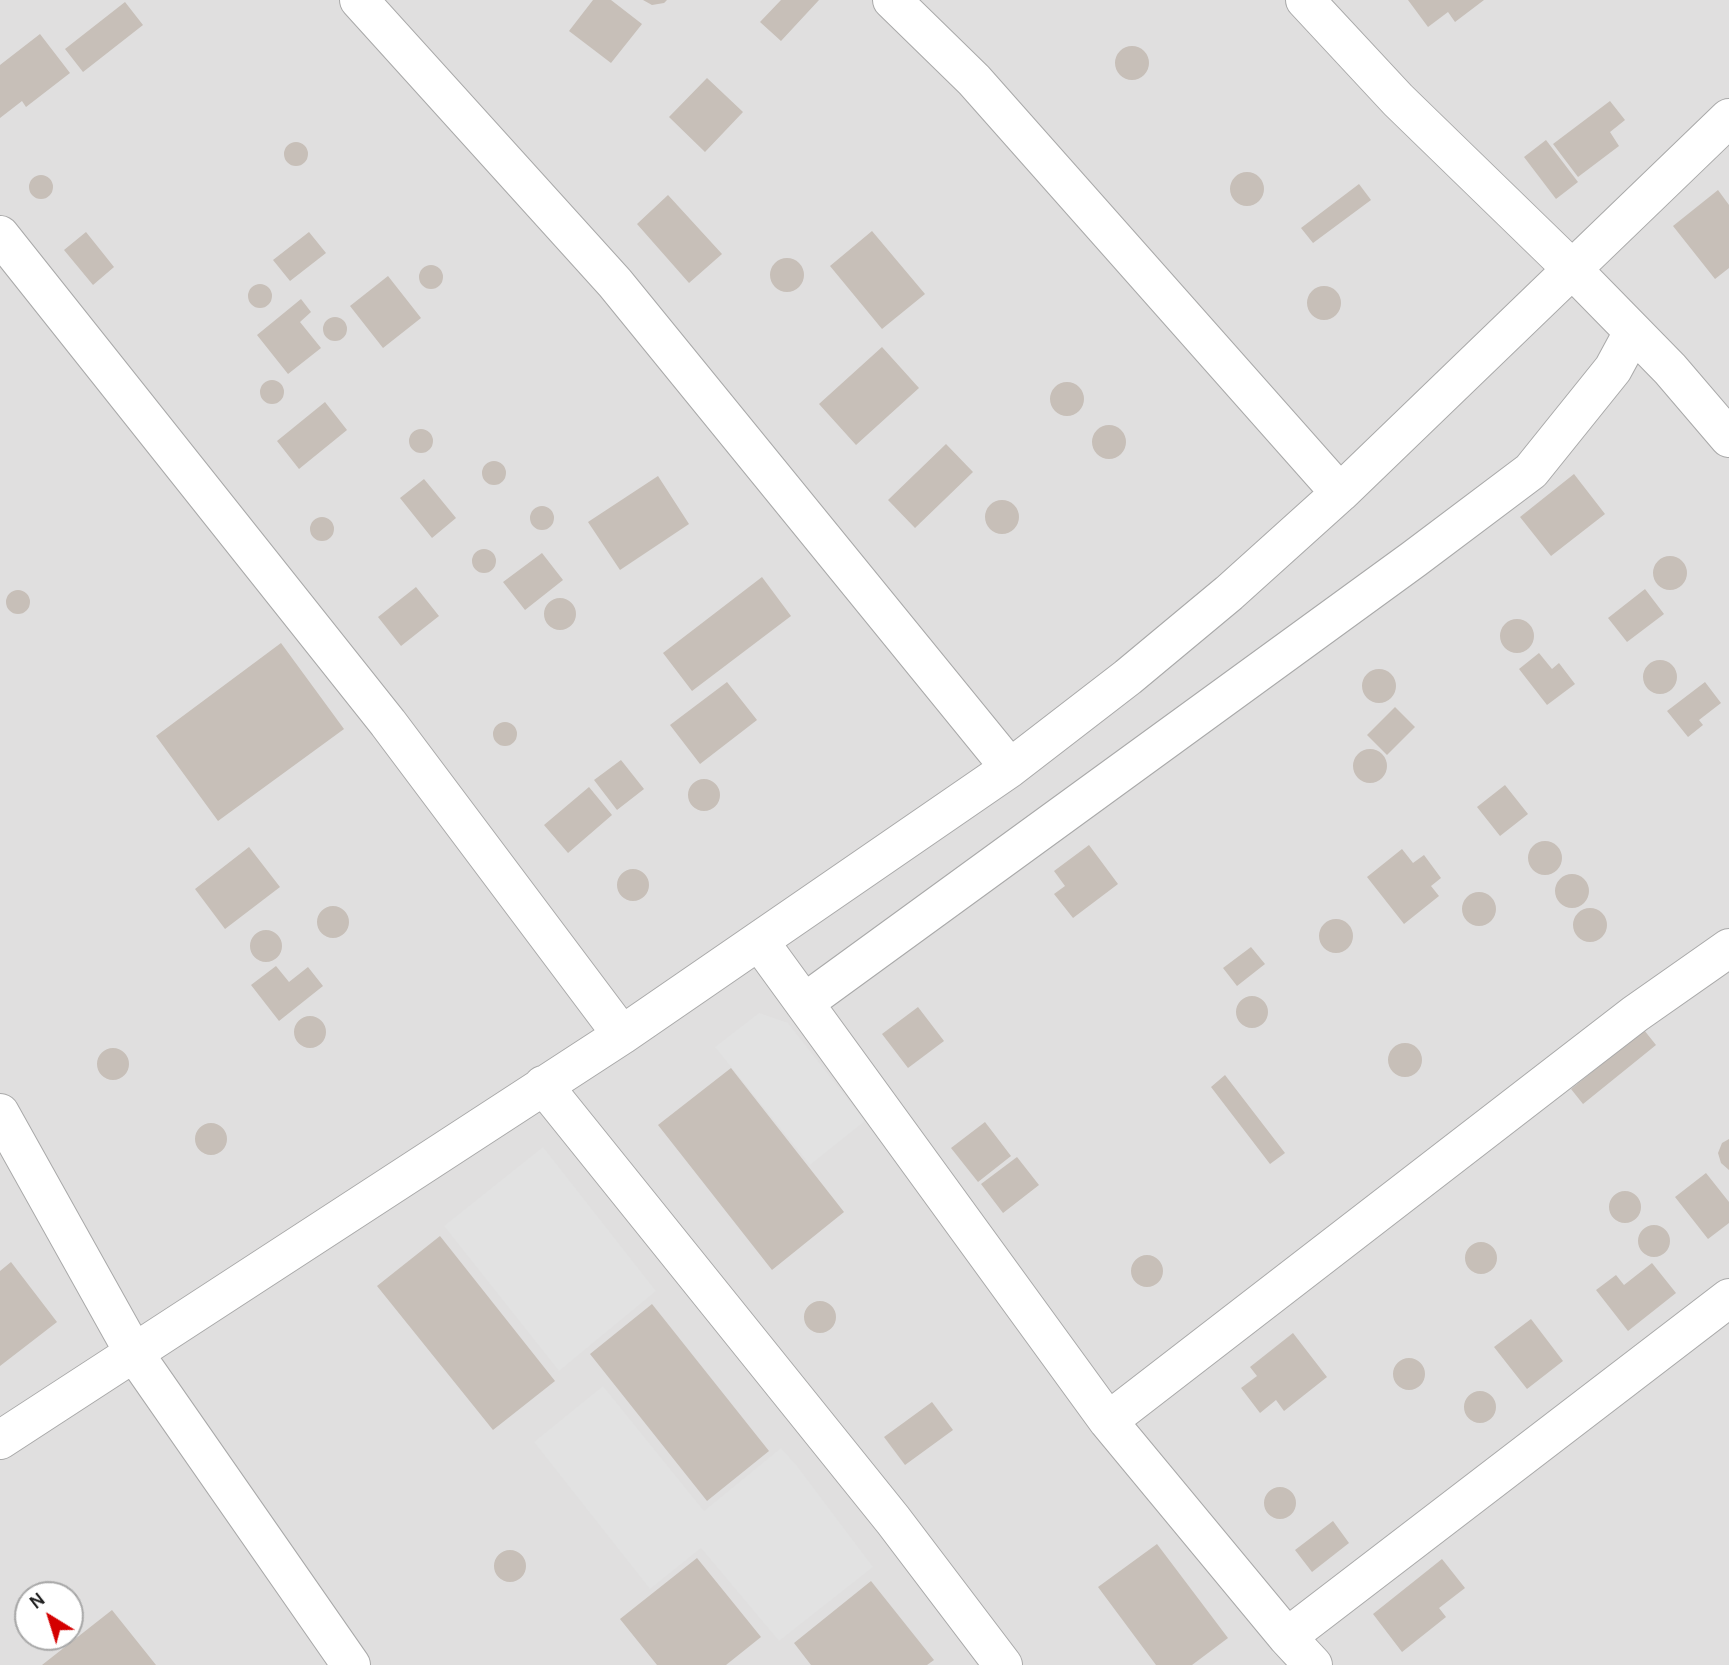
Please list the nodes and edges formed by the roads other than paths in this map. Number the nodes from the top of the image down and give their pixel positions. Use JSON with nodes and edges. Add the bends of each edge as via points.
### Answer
{"nodes":[{"id":1,"x":359,"y":0,"type":"edge"},
{"id":2,"x":892,"y":0,"type":"edge"},
{"id":3,"x":1305,"y":0,"type":"edge"},
{"id":4,"x":1729,"y":118,"type":"edge"},
{"id":5,"x":0,"y":235,"type":"edge"},
{"id":6,"x":1573,"y":270,"type":"junction"},
{"id":7,"x":1633,"y":332,"type":"junction"},
{"id":8,"x":1729,"y":438,"type":"edge"},
{"id":9,"x":1340,"y":493,"type":"junction"},
{"id":10,"x":1010,"y":768,"type":"junction"},
{"id":11,"x":759,"y":941,"type":"junction"},
{"id":12,"x":1729,"y":948,"type":"edge"},
{"id":13,"x":804,"y":1003,"type":"junction"},
{"id":14,"x":622,"y":1035,"type":"junction"},
{"id":15,"x":543,"y":1085,"type":"junction"},
{"id":16,"x":0,"y":1113,"type":"edge"},
{"id":17,"x":1729,"y":1298,"type":"edge"},
{"id":18,"x":134,"y":1353,"type":"junction"},
{"id":19,"x":1108,"y":1421,"type":"junction"},
{"id":20,"x":0,"y":1440,"type":"edge"},
{"id":21,"x":1287,"y":1637,"type":"junction"},
{"id":22,"x":351,"y":1665,"type":"edge"},
{"id":23,"x":1003,"y":1665,"type":"edge"},
{"id":24,"x":1313,"y":1665,"type":"edge"}],
"edges":[{"from":1,"to":10,"type":"street","via":[[615,283]]},
{"from":2,"to":9,"type":"street","via":[[974,80]]},
{"from":3,"to":6,"type":"street","via":[[1398,100]]},
{"from":4,"to":6,"type":"street"},
{"from":5,"to":14,"type":"street","via":[[388,723]]},
{"from":6,"to":7,"type":"street"},
{"from":6,"to":9,"type":"street"},
{"from":7,"to":8,"type":"street"},
{"from":7,"to":13,"type":"street","via":[[1612,369],[1531,471]]},
{"from":9,"to":10,"type":"street","via":[[1169,644]]},
{"from":10,"to":11,"type":"street"},
{"from":11,"to":13,"type":"street"},
{"from":11,"to":14,"type":"street"},
{"from":12,"to":19,"type":"street","via":[[1635,1014]]},
{"from":13,"to":19,"type":"street"},
{"from":14,"to":15,"type":"street"},
{"from":15,"to":18,"type":"street"},
{"from":15,"to":23,"type":"street","via":[[893,1520]]},
{"from":16,"to":18,"type":"street"},
{"from":17,"to":21,"type":"street"},
{"from":18,"to":20,"type":"street"},
{"from":18,"to":22,"type":"street"},
{"from":19,"to":21,"type":"street"},
{"from":21,"to":24,"type":"street"}]}
